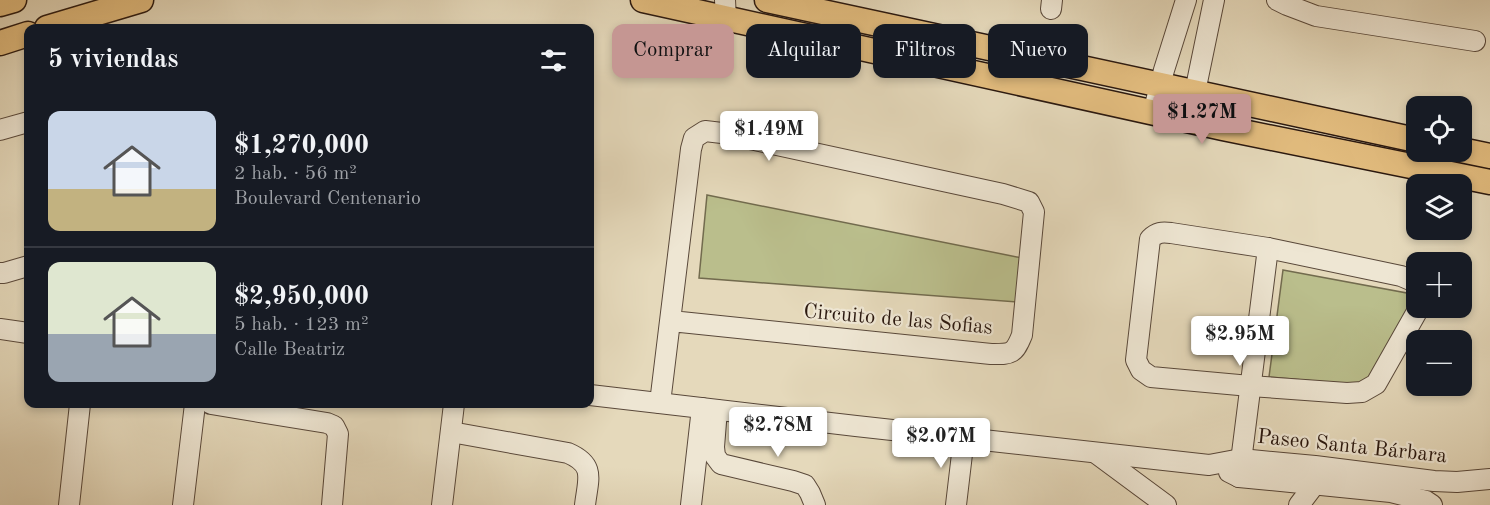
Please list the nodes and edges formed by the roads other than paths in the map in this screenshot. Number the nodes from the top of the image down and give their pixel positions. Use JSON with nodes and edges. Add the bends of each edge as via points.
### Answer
{"nodes":[{"id":1,"x":14,"y":0,"type":"edge"},
{"id":2,"x":141,"y":0,"type":"edge"},
{"id":3,"x":643,"y":0,"type":"edge"},
{"id":4,"x":767,"y":0,"type":"edge"},
{"id":5,"x":1186,"y":0,"type":"edge"},
{"id":6,"x":1214,"y":0,"type":"edge"},
{"id":7,"x":1277,"y":0,"type":"edge"},
{"id":8,"x":0,"y":4,"type":"edge"},
{"id":9,"x":726,"y":9,"type":"edge"},
{"id":10,"x":60,"y":24,"type":"edge"},
{"id":11,"x":24,"y":35,"type":"edge"},
{"id":12,"x":1475,"y":41,"type":"dead end"},
{"id":13,"x":0,"y":43,"type":"edge"},
{"id":14,"x":1159,"y":86,"type":"junction"},
{"id":15,"x":1196,"y":93,"type":"junction"},
{"id":16,"x":1153,"y":113,"type":"junction"},
{"id":17,"x":1189,"y":121,"type":"junction"},
{"id":18,"x":24,"y":123,"type":"edge"},
{"id":19,"x":0,"y":130,"type":"edge"},
{"id":20,"x":1406,"y":138,"type":"edge"},
{"id":21,"x":1472,"y":152,"type":"edge"},
{"id":22,"x":1490,"y":156,"type":"edge"},
{"id":23,"x":1490,"y":183,"type":"edge"},
{"id":24,"x":1268,"y":248,"type":"junction"},
{"id":25,"x":24,"y":267,"type":"edge"},
{"id":26,"x":0,"y":273,"type":"edge"},
{"id":27,"x":1406,"y":278,"type":"edge"},
{"id":28,"x":1413,"y":318,"type":"edge"},
{"id":29,"x":671,"y":321,"type":"junction"},
{"id":30,"x":0,"y":329,"type":"edge"},
{"id":31,"x":24,"y":332,"type":"edge"},
{"id":32,"x":1250,"y":386,"type":"junction"},
{"id":33,"x":594,"y":395,"type":"edge"},
{"id":34,"x":660,"y":403,"type":"junction"},
{"id":35,"x":80,"y":408,"type":"edge"},
{"id":36,"x":195,"y":408,"type":"edge"},
{"id":37,"x":235,"y":408,"type":"edge"},
{"id":38,"x":454,"y":408,"type":"edge"},
{"id":39,"x":710,"y":409,"type":"junction"},
{"id":40,"x":451,"y":432,"type":"junction"},
{"id":41,"x":964,"y":437,"type":"junction"},
{"id":42,"x":1094,"y":452,"type":"junction"},
{"id":43,"x":1240,"y":468,"type":"junction"},
{"id":44,"x":1490,"y":479,"type":"edge"},
{"id":45,"x":1315,"y":484,"type":"junction"},
{"id":46,"x":69,"y":505,"type":"edge"},
{"id":47,"x":183,"y":505,"type":"edge"},
{"id":48,"x":332,"y":505,"type":"edge"},
{"id":49,"x":442,"y":505,"type":"edge"},
{"id":50,"x":585,"y":505,"type":"edge"},
{"id":51,"x":691,"y":505,"type":"edge"},
{"id":52,"x":814,"y":505,"type":"edge"},
{"id":53,"x":956,"y":505,"type":"edge"},
{"id":54,"x":1166,"y":505,"type":"edge"},
{"id":55,"x":1299,"y":505,"type":"edge"},
{"id":56,"x":1432,"y":505,"type":"edge"}],
"edges":[{"from":1,"to":8,"type":"main road"},
{"from":2,"to":10,"type":"main road"},
{"from":3,"to":9,"type":"main road"},
{"from":4,"to":14,"type":"main road"},
{"from":5,"to":14,"type":"street"},
{"from":6,"to":15,"type":"street"},
{"from":7,"to":12,"type":"street","via":[[1316,16]]},
{"from":9,"to":16,"type":"main road"},
{"from":11,"to":13,"type":"main road"},
{"from":14,"to":15,"type":"main road"},
{"from":14,"to":16,"type":"street"},
{"from":15,"to":17,"type":"street"},
{"from":15,"to":20,"type":"main road"},
{"from":16,"to":17,"type":"main road"},
{"from":17,"to":23,"type":"main road"},
{"from":18,"to":19,"type":"street"},
{"from":21,"to":22,"type":"main road"},
{"from":24,"to":27,"type":"street"},
{"from":24,"to":32,"type":"street"},
{"from":24,"to":32,"type":"street","via":[[1171,233],[1155,233],[1150,238],[1136,360],[1141,370],[1151,377]]},
{"from":25,"to":26,"type":"street"},
{"from":28,"to":32,"type":"street","via":[[1376,384],[1362,392]]},
{"from":29,"to":29,"type":"street","name":"Circuito de las Sofias","via":[[691,149],[694,138],[705,131],[1003,194],[1029,202],[1034,212],[1022,335],[1017,349],[1009,354]]},
{"from":29,"to":34,"type":"street","name":"Circuito de las Sofias"},
{"from":30,"to":31,"type":"street"},
{"from":32,"to":43,"type":"street"},
{"from":33,"to":34,"type":"street","name":"Paseo Santa Bárbara"},
{"from":34,"to":39,"type":"street","name":"Paseo Santa Bárbara"},
{"from":35,"to":46,"type":"street"},
{"from":36,"to":47,"type":"street"},
{"from":37,"to":48,"type":"street","via":[[334,426],[338,434]]},
{"from":38,"to":40,"type":"street"},
{"from":39,"to":41,"type":"street","name":"Paseo Santa Bárbara"},
{"from":39,"to":51,"type":"street"},
{"from":39,"to":52,"type":"street","via":[[715,456],[722,464],[805,485]]},
{"from":40,"to":49,"type":"street"},
{"from":40,"to":50,"type":"street","via":[[578,458],[588,471]]},
{"from":41,"to":42,"type":"street","name":"Paseo Santa Bárbara"},
{"from":41,"to":53,"type":"street"},
{"from":42,"to":43,"type":"street","name":"Paseo Santa Bárbara"},
{"from":42,"to":54,"type":"street"},
{"from":43,"to":44,"type":"street","name":"Paseo Santa Bárbara","via":[[1315,466],[1434,481]]},
{"from":43,"to":45,"type":"street","name":"Paseo Santa Bárbara"},
{"from":45,"to":55,"type":"street"},
{"from":45,"to":56,"type":"street","name":"Paseo Santa Bárbara","via":[[1391,492]]}]}
